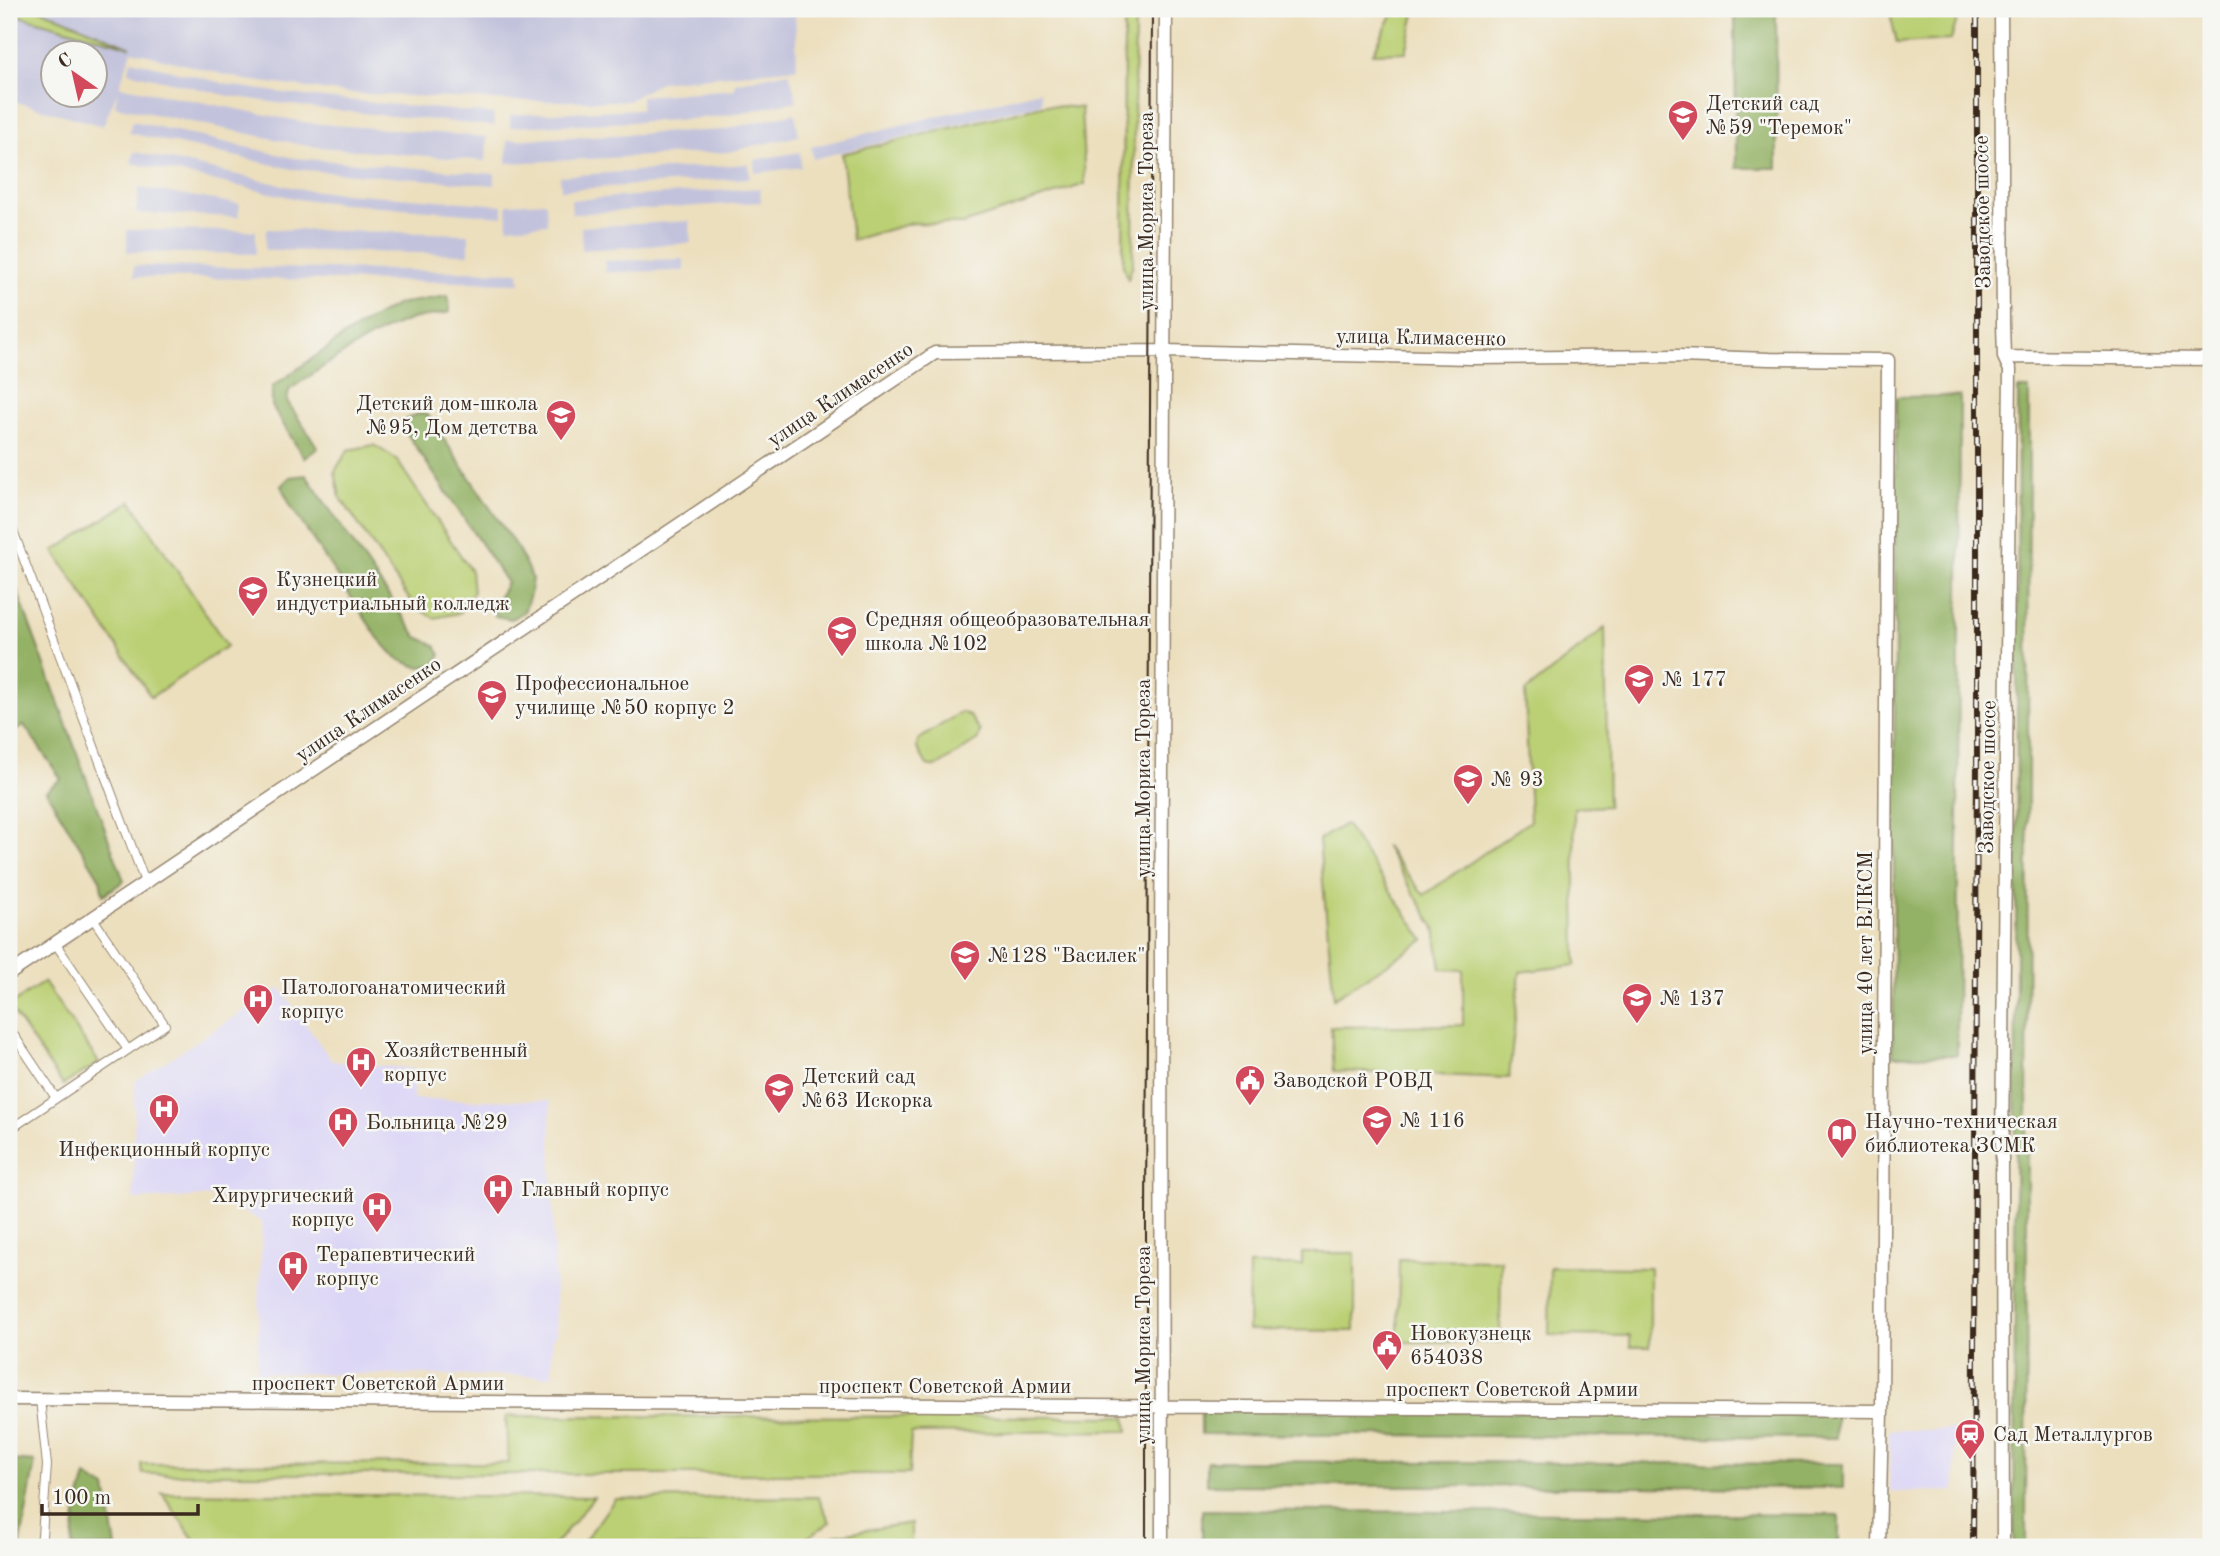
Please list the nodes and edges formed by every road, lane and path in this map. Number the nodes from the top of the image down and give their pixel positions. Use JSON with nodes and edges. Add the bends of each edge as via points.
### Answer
{"nodes":[{"id":1,"x":1166,"y":9,"type":"edge"},
{"id":2,"x":2001,"y":9,"type":"edge"},
{"id":3,"x":1164,"y":351,"type":"junction"},
{"id":4,"x":2004,"y":357,"type":"junction"},
{"id":5,"x":2211,"y":359,"type":"edge"},
{"id":6,"x":1888,"y":360,"type":"joint"},
{"id":7,"x":9,"y":520,"type":"edge"},
{"id":8,"x":145,"y":882,"type":"junction"},
{"id":9,"x":92,"y":917,"type":"junction"},
{"id":10,"x":55,"y":943,"type":"junction"},
{"id":11,"x":9,"y":974,"type":"edge"},
{"id":12,"x":9,"y":1028,"type":"edge"},
{"id":13,"x":128,"y":1050,"type":"junction"},
{"id":14,"x":56,"y":1098,"type":"junction"},
{"id":15,"x":9,"y":1130,"type":"edge"},
{"id":16,"x":9,"y":1399,"type":"edge"},
{"id":17,"x":40,"y":1399,"type":"junction"},
{"id":18,"x":1163,"y":1406,"type":"junction"},
{"id":19,"x":1882,"y":1411,"type":"junction"},
{"id":20,"x":38,"y":1547,"type":"edge"},
{"id":21,"x":1162,"y":1547,"type":"edge"},
{"id":22,"x":1879,"y":1547,"type":"edge"},
{"id":23,"x":2003,"y":1547,"type":"edge"}],
"edges":[{"from":1,"to":3,"type":"street","name":"улица Мориса Тореза"},
{"from":2,"to":4,"type":"street","name":"Заводское шоссе"},
{"from":3,"to":6,"type":"street","name":"улица Климасенко"},
{"from":3,"to":8,"type":"street","name":"улица Климасенко","via":[[935,353]]},
{"from":3,"to":18,"type":"street","name":"улица Мориса Тореза"},
{"from":4,"to":5,"type":"street"},
{"from":4,"to":23,"type":"street","name":"Заводское шоссе","via":[[2010,384]]},
{"from":6,"to":19,"type":"street","name":"улица 40 лет ВЛКСМ"},
{"from":7,"to":8,"type":"street"},
{"from":8,"to":9,"type":"street","name":"улица Климасенко"},
{"from":9,"to":10,"type":"street","name":"улица Климасенко"},
{"from":9,"to":13,"type":"street","via":[[165,1025]]},
{"from":10,"to":11,"type":"street","name":"улица Климасенко"},
{"from":10,"to":13,"type":"street"},
{"from":12,"to":14,"type":"street"},
{"from":13,"to":14,"type":"street"},
{"from":14,"to":15,"type":"street"},
{"from":16,"to":17,"type":"street","name":"проспект Советской Армии"},
{"from":17,"to":18,"type":"street","name":"проспект Советской Армии"},
{"from":17,"to":20,"type":"street","via":[[47,1465]]},
{"from":18,"to":19,"type":"street","name":"проспект Советской Армии"},
{"from":18,"to":21,"type":"street","name":"улица Мориса Тореза"},
{"from":19,"to":22,"type":"street","name":"улица 40 лет ВЛКСМ"}]}
